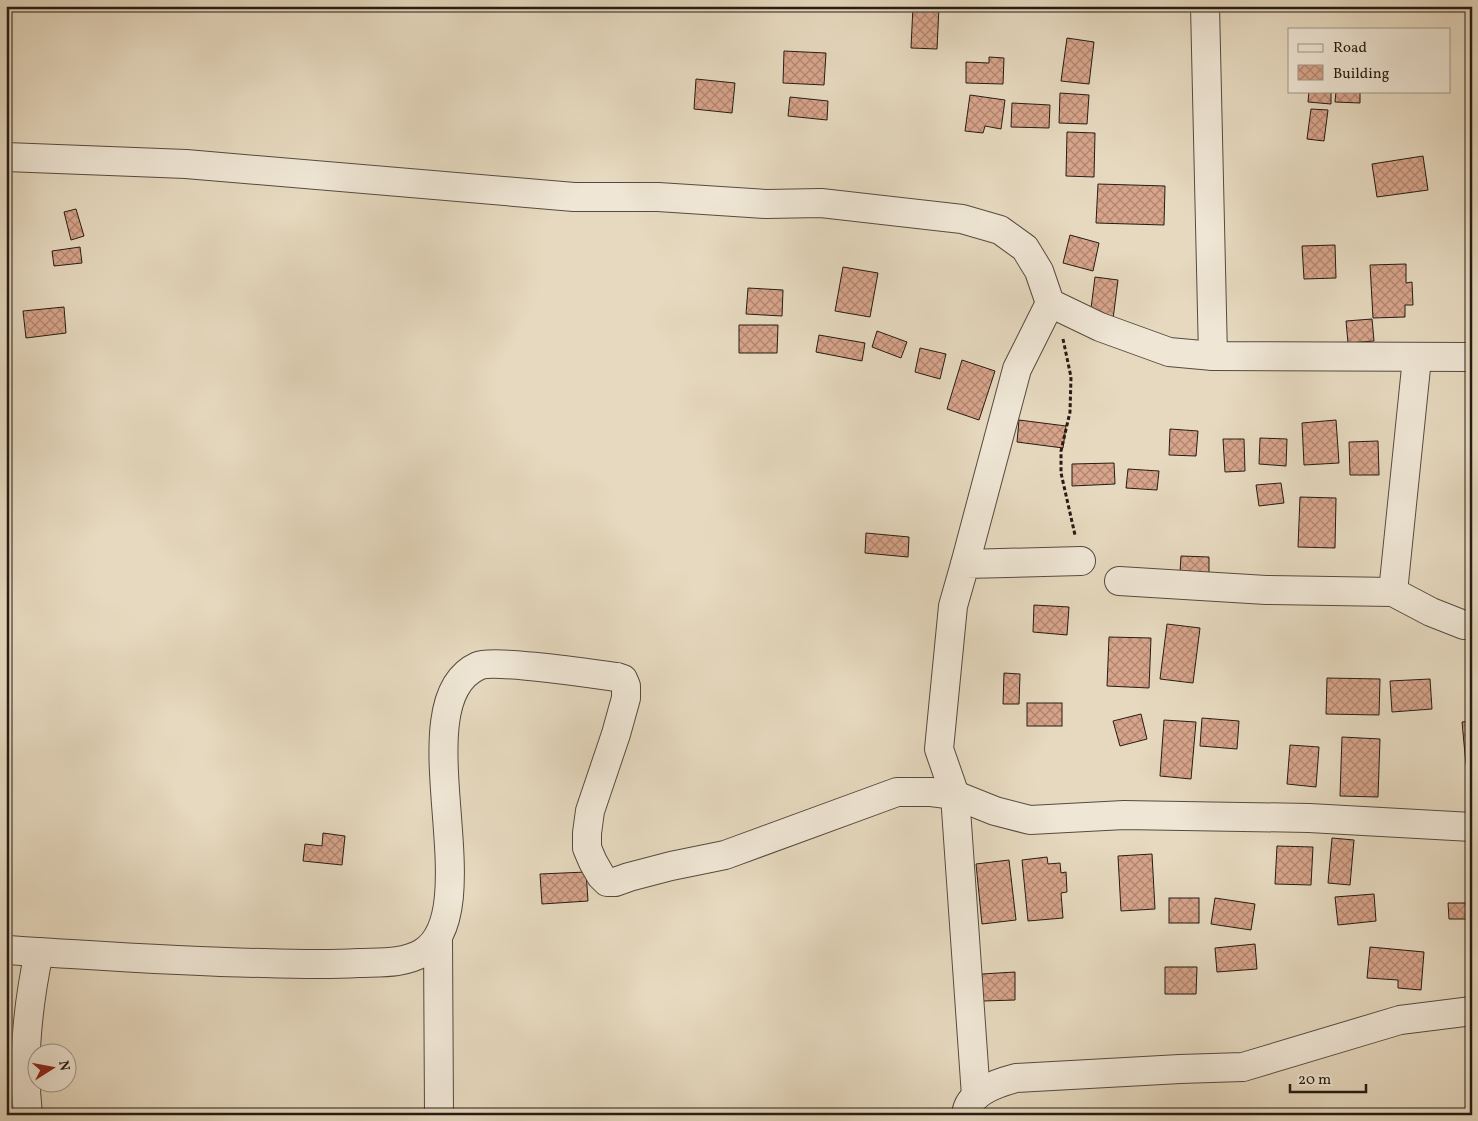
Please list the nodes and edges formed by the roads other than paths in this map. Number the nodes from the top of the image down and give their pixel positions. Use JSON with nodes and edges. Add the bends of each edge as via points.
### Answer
{"nodes":[{"id":1,"x":1205,"y":6,"type":"edge"},
{"id":2,"x":6,"y":157,"type":"edge"},
{"id":3,"x":1050,"y":303,"type":"junction"},
{"id":4,"x":1213,"y":356,"type":"junction"},
{"id":5,"x":1472,"y":357,"type":"edge"},
{"id":6,"x":1417,"y":358,"type":"junction"},
{"id":7,"x":1081,"y":561,"type":"road end"},
{"id":8,"x":965,"y":564,"type":"junction"},
{"id":9,"x":1119,"y":581,"type":"dead end"},
{"id":10,"x":1393,"y":592,"type":"junction"},
{"id":11,"x":1472,"y":625,"type":"edge"},
{"id":12,"x":954,"y":794,"type":"junction"},
{"id":13,"x":1472,"y":827,"type":"edge"},
{"id":14,"x":438,"y":938,"type":"junction"},
{"id":15,"x":6,"y":950,"type":"edge"},
{"id":16,"x":39,"y":952,"type":"junction"},
{"id":17,"x":1472,"y":1011,"type":"edge"},
{"id":18,"x":971,"y":1105,"type":"edge"},
{"id":19,"x":28,"y":1115,"type":"edge"},
{"id":20,"x":439,"y":1115,"type":"edge"}],
"edges":[{"from":1,"to":4,"type":"street"},
{"from":2,"to":3,"type":"street","via":[[186,164],[574,197],[821,203],[962,219],[1000,230],[1025,248],[1039,271]]},
{"from":3,"to":4,"type":"street","via":[[1100,327],[1169,352]]},
{"from":3,"to":8,"type":"street","via":[[1016,369]]},
{"from":4,"to":6,"type":"street"},
{"from":5,"to":6,"type":"street"},
{"from":6,"to":10,"type":"street"},
{"from":7,"to":8,"type":"street"},
{"from":8,"to":12,"type":"street","via":[[953,606],[939,749]]},
{"from":9,"to":10,"type":"street","via":[[1266,590]]},
{"from":10,"to":11,"type":"street","via":[[1431,612]]},
{"from":12,"to":13,"type":"street","via":[[1030,820],[1134,815],[1309,818]]},
{"from":12,"to":14,"type":"street","via":[[897,792],[725,855],[607,882],[587,848],[587,833],[590,811],[626,698],[623,680],[617,676],[505,664],[480,665],[454,687],[444,723],[450,876],[447,914]]},
{"from":12,"to":18,"type":"street"},
{"from":14,"to":16,"type":"street","via":[[423,952],[406,960],[332,964],[216,962]]},
{"from":14,"to":20,"type":"street"},
{"from":15,"to":16,"type":"street"},
{"from":16,"to":19,"type":"street","via":[[28,1032]]},
{"from":17,"to":18,"type":"street","via":[[1400,1020],[1243,1067],[1016,1078],[993,1084]]}]}
